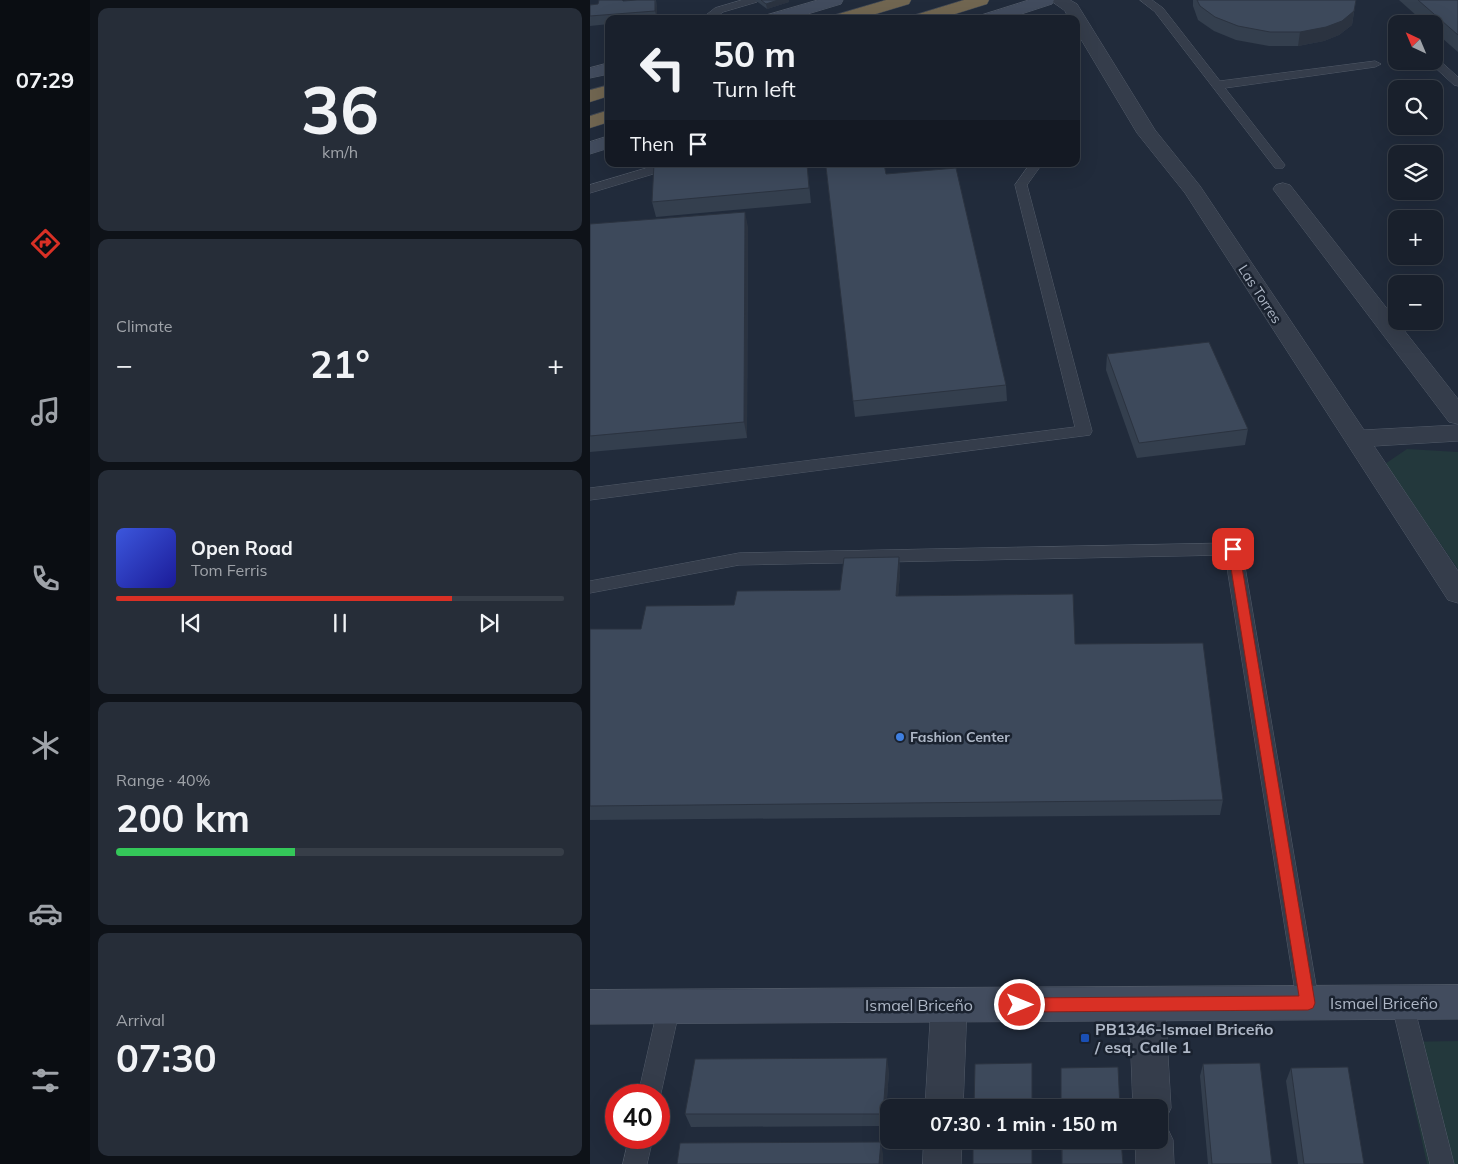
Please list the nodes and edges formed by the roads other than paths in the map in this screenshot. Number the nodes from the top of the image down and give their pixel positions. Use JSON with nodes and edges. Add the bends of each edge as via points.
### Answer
{"nodes":[{"id":1,"x":753,"y":0,"type":"edge"},
{"id":2,"x":835,"y":0,"type":"edge"},
{"id":3,"x":903,"y":0,"type":"edge"},
{"id":4,"x":982,"y":0,"type":"edge"},
{"id":5,"x":1046,"y":0,"type":"edge"},
{"id":6,"x":1058,"y":0,"type":"edge"},
{"id":7,"x":1145,"y":0,"type":"edge"},
{"id":8,"x":712,"y":15,"type":"edge"},
{"id":9,"x":785,"y":15,"type":"edge"},
{"id":10,"x":854,"y":15,"type":"edge"},
{"id":11,"x":934,"y":15,"type":"edge"},
{"id":12,"x":1000,"y":15,"type":"edge"},
{"id":13,"x":1075,"y":15,"type":"edge"},
{"id":14,"x":1080,"y":23,"type":"edge"},
{"id":15,"x":1375,"y":64,"type":"dead end"},
{"id":16,"x":605,"y":69,"type":"edge"},
{"id":17,"x":1443,"y":69,"type":"edge"},
{"id":18,"x":590,"y":73,"type":"edge"},
{"id":19,"x":1458,"y":82,"type":"edge"},
{"id":20,"x":1218,"y":85,"type":"junction"},
{"id":21,"x":605,"y":91,"type":"edge"},
{"id":22,"x":590,"y":96,"type":"edge"},
{"id":23,"x":605,"y":117,"type":"edge"},
{"id":24,"x":590,"y":122,"type":"edge"},
{"id":25,"x":605,"y":143,"type":"edge"},
{"id":26,"x":590,"y":148,"type":"edge"},
{"id":27,"x":1279,"y":165,"type":"dead end"},
{"id":28,"x":669,"y":167,"type":"edge"},
{"id":29,"x":1034,"y":167,"type":"edge"},
{"id":30,"x":1283,"y":188,"type":"dead end"},
{"id":31,"x":590,"y":189,"type":"edge"},
{"id":32,"x":1458,"y":416,"type":"edge"},
{"id":33,"x":1458,"y":433,"type":"edge"},
{"id":34,"x":1355,"y":439,"type":"junction"},
{"id":35,"x":590,"y":494,"type":"edge"},
{"id":36,"x":590,"y":587,"type":"edge"},
{"id":37,"x":1458,"y":593,"type":"edge"},
{"id":38,"x":1402,"y":1002,"type":"junction"},
{"id":39,"x":1458,"y":1002,"type":"edge"},
{"id":40,"x":1308,"y":1003,"type":"junction"},
{"id":41,"x":1147,"y":1004,"type":"junction"},
{"id":42,"x":949,"y":1005,"type":"junction"},
{"id":43,"x":590,"y":1007,"type":"edge"},
{"id":44,"x":669,"y":1007,"type":"junction"},
{"id":45,"x":652,"y":1084,"type":"edge"},
{"id":46,"x":944,"y":1099,"type":"edge"},
{"id":47,"x":1152,"y":1099,"type":"edge"},
{"id":48,"x":638,"y":1149,"type":"edge"},
{"id":49,"x":943,"y":1149,"type":"edge"},
{"id":50,"x":1154,"y":1149,"type":"edge"},
{"id":51,"x":635,"y":1164,"type":"edge"},
{"id":52,"x":942,"y":1164,"type":"edge"},
{"id":53,"x":1155,"y":1164,"type":"edge"},
{"id":54,"x":1442,"y":1164,"type":"edge"}],
"edges":[{"from":1,"to":8,"type":"lane"},
{"from":2,"to":9,"type":"street"},
{"from":3,"to":10,"type":"highway"},
{"from":4,"to":11,"type":"highway"},
{"from":5,"to":12,"type":"street"},
{"from":6,"to":13,"type":"street","name":"Las Torres"},
{"from":7,"to":20,"type":"lane","via":[[1159,10]]},
{"from":14,"to":34,"type":"street","name":"Las Torres","via":[[1147,133],[1192,190]]},
{"from":15,"to":20,"type":"lane"},
{"from":16,"to":18,"type":"street"},
{"from":17,"to":19,"type":"lane"},
{"from":20,"to":27,"type":"lane"},
{"from":21,"to":22,"type":"highway"},
{"from":23,"to":24,"type":"highway"},
{"from":25,"to":26,"type":"street"},
{"from":28,"to":31,"type":"lane"},
{"from":29,"to":35,"type":"lane","via":[[1021,185],[1084,431]]},
{"from":30,"to":32,"type":"street"},
{"from":33,"to":34,"type":"street"},
{"from":34,"to":37,"type":"street","name":"Las Torres"},
{"from":36,"to":40,"type":"lane","via":[[739,559],[1233,549]]},
{"from":38,"to":39,"type":"street","name":"Ismael Briceño"},
{"from":38,"to":40,"type":"street","name":"Ismael Briceño"},
{"from":38,"to":54,"type":"lane"},
{"from":40,"to":41,"type":"street","name":"Ismael Briceño"},
{"from":41,"to":42,"type":"street","name":"Ismael Briceño"},
{"from":41,"to":47,"type":"street"},
{"from":42,"to":44,"type":"street","name":"Ismael Briceño"},
{"from":42,"to":46,"type":"street"},
{"from":43,"to":44,"type":"street","name":"Ismael Briceño"},
{"from":44,"to":45,"type":"lane"},
{"from":48,"to":51,"type":"lane"},
{"from":49,"to":52,"type":"street"},
{"from":50,"to":53,"type":"street"}]}
